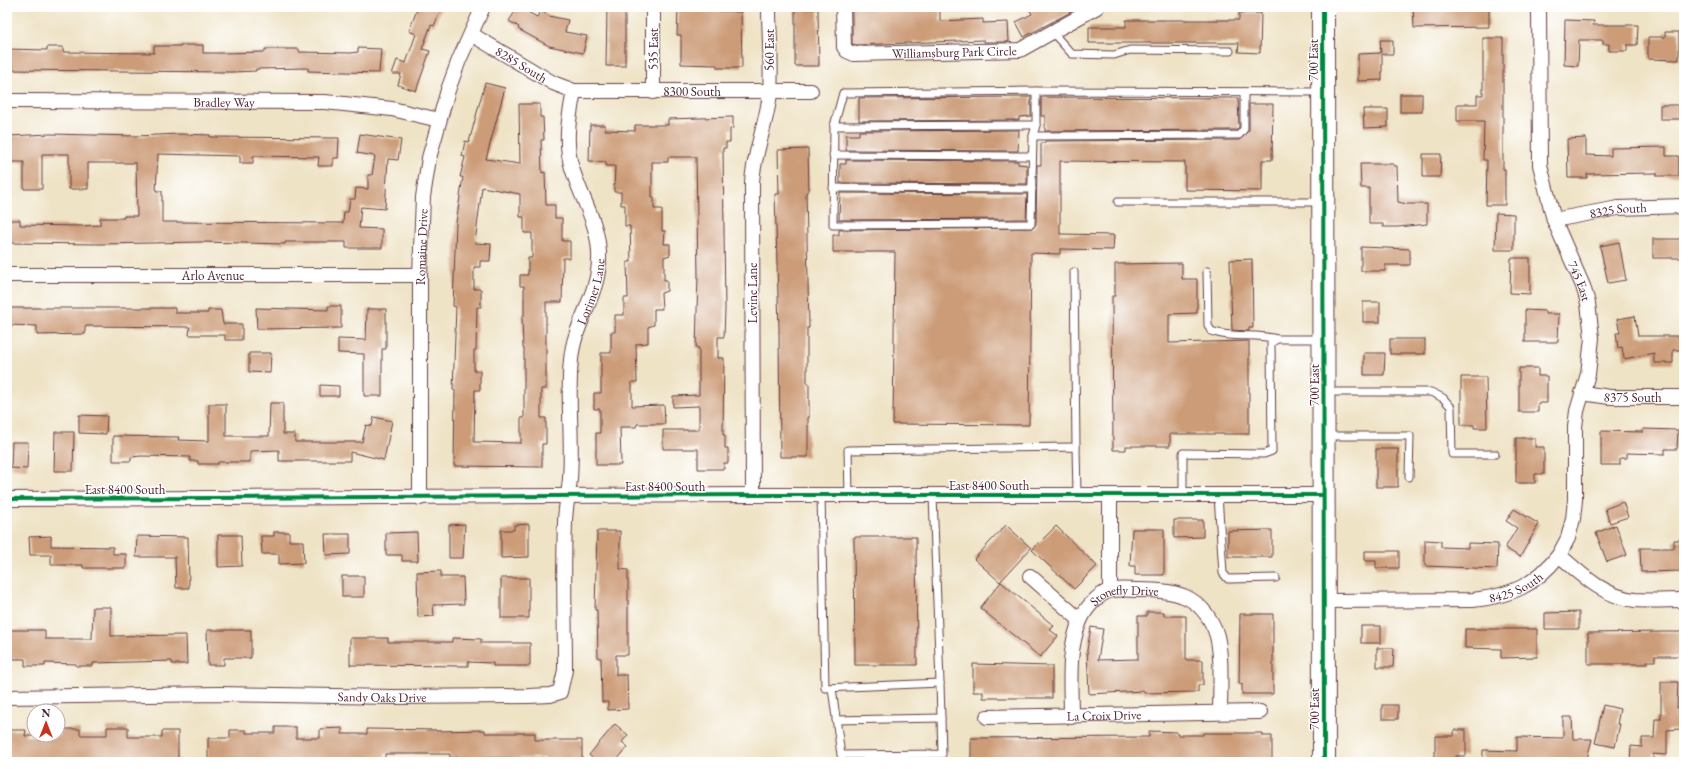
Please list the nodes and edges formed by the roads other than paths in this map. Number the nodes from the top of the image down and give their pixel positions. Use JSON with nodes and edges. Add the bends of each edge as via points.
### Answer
{"nodes":[{"id":1,"x":483,"y":7,"type":"edge"},
{"id":2,"x":653,"y":7,"type":"edge"},
{"id":3,"x":769,"y":7,"type":"edge"},
{"id":4,"x":843,"y":7,"type":"edge"},
{"id":5,"x":1097,"y":7,"type":"edge"},
{"id":6,"x":1323,"y":7,"type":"edge"},
{"id":7,"x":1539,"y":7,"type":"edge"},
{"id":8,"x":1052,"y":33,"type":"junction"},
{"id":9,"x":471,"y":34,"type":"junction"},
{"id":10,"x":1230,"y":51,"type":"dead end"},
{"id":11,"x":574,"y":91,"type":"junction"},
{"id":12,"x":811,"y":91,"type":"dead end"},
{"id":13,"x":1036,"y":91,"type":"junction"},
{"id":14,"x":653,"y":92,"type":"junction"},
{"id":15,"x":770,"y":92,"type":"junction"},
{"id":16,"x":1244,"y":92,"type":"junction"},
{"id":17,"x":1323,"y":92,"type":"junction"},
{"id":18,"x":7,"y":101,"type":"edge"},
{"id":19,"x":439,"y":120,"type":"junction"},
{"id":20,"x":1036,"y":125,"type":"junction"},
{"id":21,"x":834,"y":126,"type":"junction"},
{"id":22,"x":1032,"y":136,"type":"junction"},
{"id":23,"x":833,"y":155,"type":"junction"},
{"id":24,"x":1032,"y":156,"type":"junction"},
{"id":25,"x":833,"y":188,"type":"junction"},
{"id":26,"x":1032,"y":189,"type":"junction"},
{"id":27,"x":1118,"y":202,"type":"dead end"},
{"id":28,"x":1323,"y":202,"type":"junction"},
{"id":29,"x":1684,"y":206,"type":"edge"},
{"id":30,"x":1554,"y":220,"type":"junction"},
{"id":31,"x":1207,"y":271,"type":"dead end"},
{"id":32,"x":1074,"y":272,"type":"dead end"},
{"id":33,"x":7,"y":274,"type":"edge"},
{"id":34,"x":420,"y":275,"type":"junction"},
{"id":35,"x":1277,"y":339,"type":"junction"},
{"id":36,"x":1324,"y":339,"type":"junction"},
{"id":37,"x":1324,"y":392,"type":"junction"},
{"id":38,"x":1582,"y":393,"type":"junction"},
{"id":39,"x":1684,"y":397,"type":"edge"},
{"id":40,"x":1324,"y":436,"type":"junction"},
{"id":41,"x":1076,"y":447,"type":"junction"},
{"id":42,"x":1495,"y":454,"type":"dead end"},
{"id":43,"x":1409,"y":477,"type":"dead end"},
{"id":44,"x":752,"y":495,"type":"junction"},
{"id":45,"x":821,"y":495,"type":"junction"},
{"id":46,"x":849,"y":495,"type":"junction"},
{"id":47,"x":933,"y":495,"type":"junction"},
{"id":48,"x":1078,"y":495,"type":"junction"},
{"id":49,"x":1110,"y":495,"type":"junction"},
{"id":50,"x":1183,"y":495,"type":"junction"},
{"id":51,"x":1218,"y":495,"type":"junction"},
{"id":52,"x":1323,"y":495,"type":"junction"},
{"id":53,"x":568,"y":496,"type":"junction"},
{"id":54,"x":420,"y":498,"type":"junction"},
{"id":55,"x":7,"y":499,"type":"edge"},
{"id":56,"x":1559,"y":555,"type":"junction"},
{"id":57,"x":1030,"y":576,"type":"dead end"},
{"id":58,"x":1276,"y":578,"type":"dead end"},
{"id":59,"x":1110,"y":590,"type":"junction"},
{"id":60,"x":1684,"y":600,"type":"edge"},
{"id":61,"x":1324,"y":601,"type":"junction"},
{"id":62,"x":1080,"y":620,"type":"junction"},
{"id":63,"x":940,"y":683,"type":"junction"},
{"id":64,"x":832,"y":688,"type":"junction"},
{"id":65,"x":7,"y":697,"type":"edge"},
{"id":66,"x":1220,"y":712,"type":"junction"},
{"id":67,"x":1260,"y":712,"type":"dead end"},
{"id":68,"x":987,"y":717,"type":"dead end"},
{"id":69,"x":1071,"y":717,"type":"junction"},
{"id":70,"x":941,"y":718,"type":"junction"},
{"id":71,"x":836,"y":720,"type":"junction"},
{"id":72,"x":1324,"y":762,"type":"edge"}],
"edges":[{"from":1,"to":9,"type":"street","name":"Romaine Drive"},
{"from":2,"to":14,"type":"street","name":"535 East"},
{"from":3,"to":15,"type":"street","name":"560 East"},
{"from":4,"to":8,"type":"street","name":"Williamsburg Park Circle","via":[[844,46],[847,52],[854,54],[1020,50]]},
{"from":5,"to":8,"type":"street","name":"Williamsburg Park Circle"},
{"from":6,"to":17,"type":"main road","name":"700 East"},
{"from":7,"to":30,"type":"street","name":"745 East","via":[[1538,145],[1544,185]]},
{"from":8,"to":10,"type":"lane","via":[[1072,54],[1114,55],[1130,50]]},
{"from":9,"to":11,"type":"street","name":"8285 South","via":[[553,83]]},
{"from":9,"to":19,"type":"street","name":"Romaine Drive","via":[[459,60]]},
{"from":11,"to":14,"type":"street","name":"8300 South"},
{"from":11,"to":53,"type":"street","name":"Lorimer Lane","via":[[567,130],[568,149],[577,184],[594,219],[600,254],[594,294],[576,333],[571,359]]},
{"from":12,"to":15,"type":"street","name":"8300 South"},
{"from":13,"to":16,"type":"lane"},
{"from":13,"to":20,"type":"lane"},
{"from":13,"to":21,"type":"lane","via":[[843,93]]},
{"from":14,"to":15,"type":"street","name":"8300 South"},
{"from":15,"to":44,"type":"street","name":"Levine Lane","via":[[752,182]]},
{"from":16,"to":17,"type":"lane"},
{"from":16,"to":22,"type":"lane","via":[[1244,129],[1239,135]]},
{"from":17,"to":28,"type":"main road","name":"700 East"},
{"from":18,"to":19,"type":"street","name":"Bradley Way","via":[[324,102],[392,109]]},
{"from":19,"to":34,"type":"street","name":"Romaine Drive","via":[[429,158],[423,197]]},
{"from":20,"to":21,"type":"lane"},
{"from":20,"to":22,"type":"lane"},
{"from":21,"to":23,"type":"lane"},
{"from":22,"to":24,"type":"lane"},
{"from":23,"to":24,"type":"lane"},
{"from":23,"to":25,"type":"lane"},
{"from":24,"to":26,"type":"lane"},
{"from":25,"to":26,"type":"lane"},
{"from":25,"to":26,"type":"lane","via":[[833,225],[1031,224]]},
{"from":27,"to":28,"type":"lane"},
{"from":28,"to":36,"type":"main road","name":"700 East"},
{"from":29,"to":30,"type":"street","name":"8325 South","via":[[1618,208]]},
{"from":30,"to":38,"type":"street","name":"745 East","via":[[1583,286],[1591,320],[1591,356]]},
{"from":31,"to":35,"type":"lane","via":[[1208,325],[1211,331],[1218,334],[1264,335]]},
{"from":32,"to":41,"type":"lane"},
{"from":33,"to":34,"type":"street","name":"Arlo Avenue"},
{"from":34,"to":54,"type":"street","name":"Romaine Drive"},
{"from":35,"to":36,"type":"lane"},
{"from":35,"to":50,"type":"lane","via":[[1271,343],[1272,451],[1264,454],[1183,453]]},
{"from":36,"to":37,"type":"main road","name":"700 East"},
{"from":37,"to":40,"type":"main road","name":"700 East"},
{"from":37,"to":42,"type":"lane","via":[[1437,394],[1448,401],[1451,407],[1452,454]]},
{"from":38,"to":39,"type":"street","name":"8375 South","via":[[1610,397]]},
{"from":38,"to":56,"type":"street","name":"745 East","via":[[1575,427],[1573,519],[1568,538]]},
{"from":40,"to":43,"type":"lane","via":[[1410,436]]},
{"from":40,"to":52,"type":"main road","name":"700 East"},
{"from":41,"to":46,"type":"lane","via":[[848,450]]},
{"from":41,"to":48,"type":"lane"},
{"from":44,"to":45,"type":"street","name":"East 8400 South"},
{"from":44,"to":53,"type":"street","name":"East 8400 South"},
{"from":45,"to":46,"type":"street","name":"East 8400 South"},
{"from":45,"to":64,"type":"lane","via":[[825,688]]},
{"from":46,"to":47,"type":"street","name":"East 8400 South"},
{"from":47,"to":48,"type":"street","name":"East 8400 South"},
{"from":47,"to":63,"type":"lane"},
{"from":48,"to":49,"type":"street","name":"East 8400 South"},
{"from":49,"to":50,"type":"street","name":"East 8400 South"},
{"from":49,"to":59,"type":"street"},
{"from":50,"to":51,"type":"street","name":"East 8400 South"},
{"from":51,"to":52,"type":"street","name":"East 8400 South"},
{"from":51,"to":58,"type":"lane","via":[[1223,573],[1228,579]]},
{"from":52,"to":61,"type":"main road","name":"700 East"},
{"from":53,"to":54,"type":"street","name":"East 8400 South"},
{"from":53,"to":65,"type":"street","name":"Sandy Oaks Drive","via":[[564,521],[565,670],[560,692],[550,695],[392,697],[219,694]]},
{"from":54,"to":55,"type":"street","name":"East 8400 South"},
{"from":56,"to":60,"type":"street","via":[[1597,587],[1615,596],[1634,600]]},
{"from":56,"to":61,"type":"street","name":"8425 South","via":[[1547,571],[1531,582],[1514,592],[1494,598]]},
{"from":57,"to":62,"type":"street"},
{"from":59,"to":62,"type":"street","name":"Stonefly Drive","via":[[1099,596]]},
{"from":59,"to":66,"type":"street","name":"Stonefly Drive","via":[[1170,591],[1195,602],[1207,615],[1216,632],[1218,643]]},
{"from":61,"to":72,"type":"main road","name":"700 East"},
{"from":62,"to":69,"type":"street","name":"Stonefly Drive","via":[[1072,648]]},
{"from":63,"to":64,"type":"lane"},
{"from":63,"to":70,"type":"lane"},
{"from":64,"to":71,"type":"lane"},
{"from":66,"to":67,"type":"street"},
{"from":66,"to":69,"type":"street","name":"La Croix Drive"},
{"from":68,"to":69,"type":"street","name":"La Croix Drive"},
{"from":70,"to":71,"type":"lane"},
{"from":70,"to":71,"type":"lane","via":[[942,754],[841,755]]}]}
